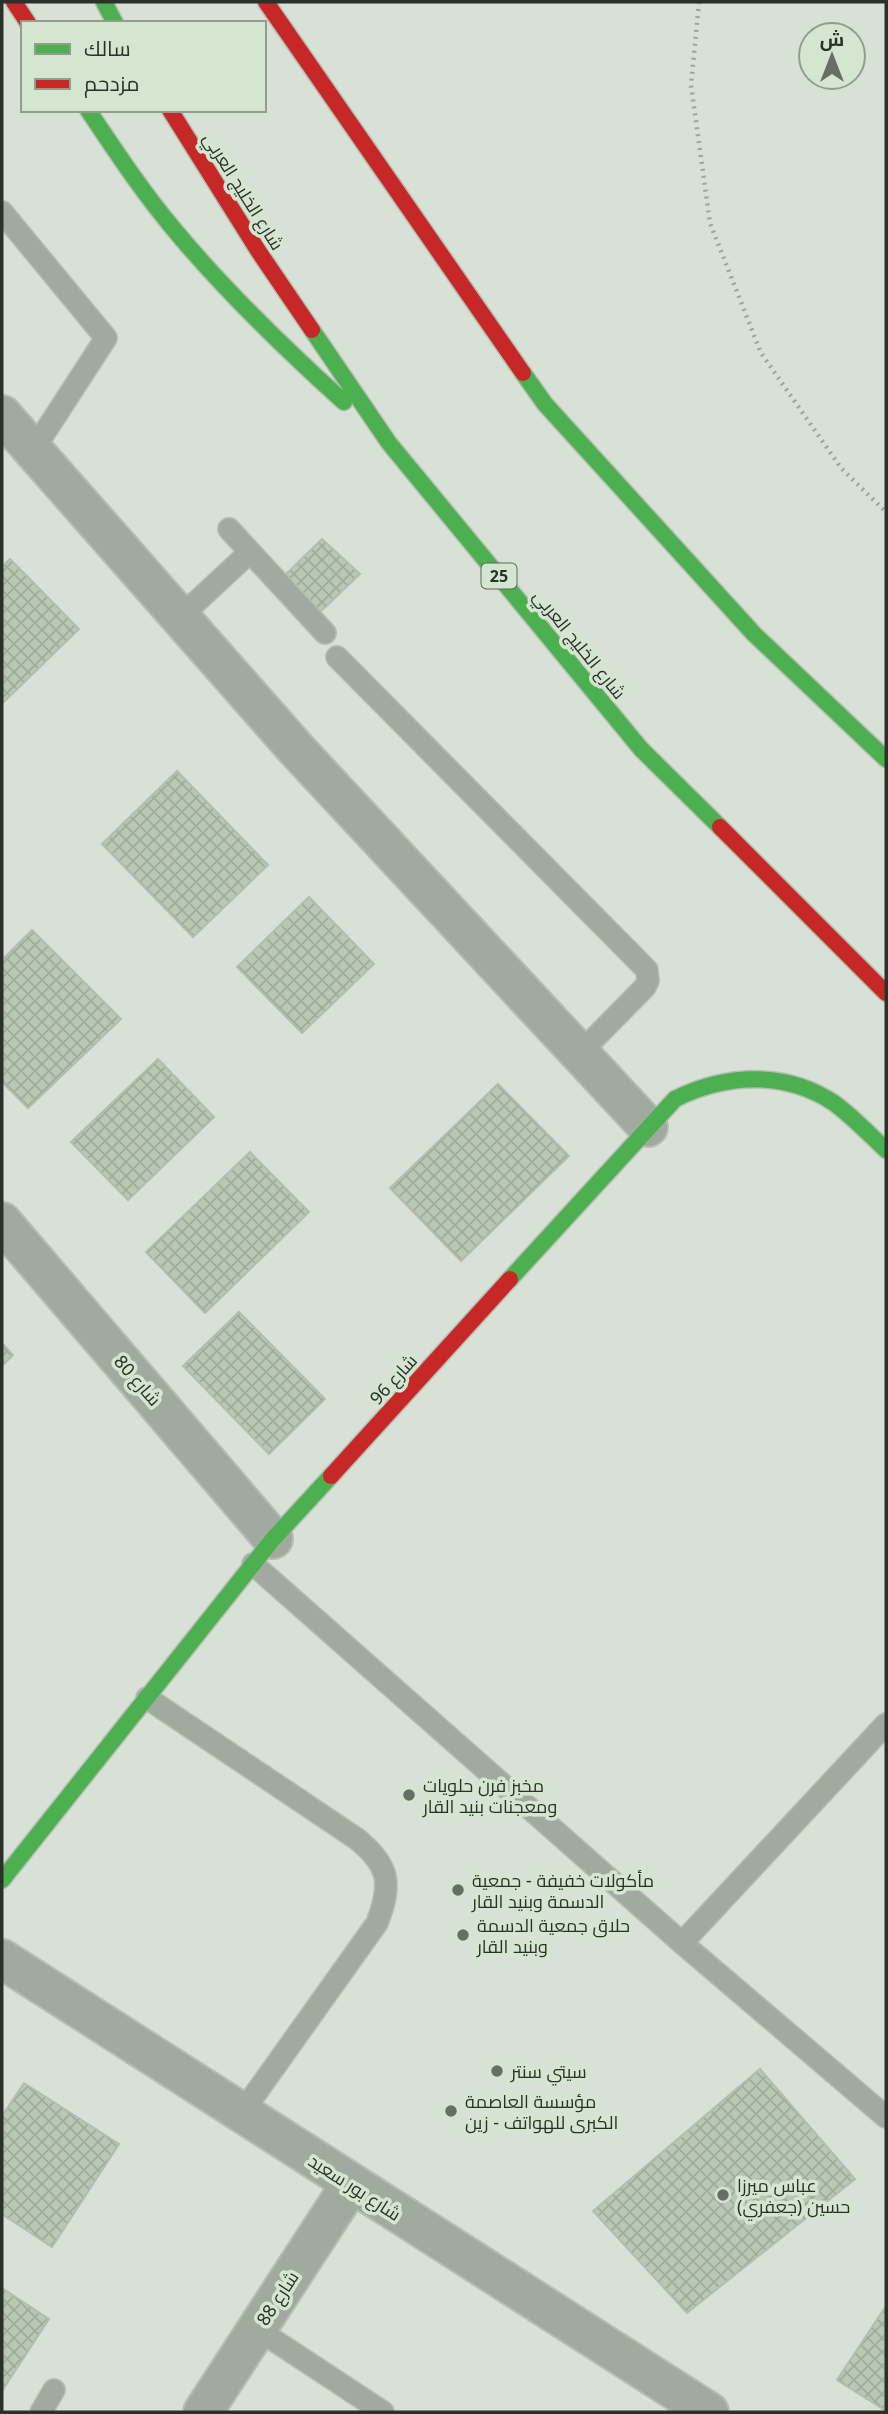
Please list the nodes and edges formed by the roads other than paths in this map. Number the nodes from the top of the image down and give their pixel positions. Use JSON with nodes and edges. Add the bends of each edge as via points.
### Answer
{"nodes":[{"id":1,"x":14,"y":2,"type":"edge"},
{"id":2,"x":104,"y":2,"type":"edge"},
{"id":3,"x":266,"y":2,"type":"edge"},
{"id":4,"x":27,"y":21,"type":"edge"},
{"id":5,"x":114,"y":21,"type":"edge"},
{"id":6,"x":89,"y":112,"type":"edge"},
{"id":7,"x":171,"y":112,"type":"edge"},
{"id":8,"x":2,"y":212,"type":"edge"},
{"id":9,"x":2,"y":415,"type":"edge"},
{"id":10,"x":389,"y":443,"type":"junction"},
{"id":11,"x":32,"y":452,"type":"junction"},
{"id":12,"x":229,"y":529,"type":"dead end"},
{"id":13,"x":250,"y":552,"type":"junction"},
{"id":14,"x":179,"y":618,"type":"junction"},
{"id":15,"x":326,"y":633,"type":"dead end"},
{"id":16,"x":337,"y":657,"type":"dead end"},
{"id":17,"x":886,"y":759,"type":"edge"},
{"id":18,"x":886,"y":993,"type":"edge"},
{"id":19,"x":580,"y":1054,"type":"junction"},
{"id":20,"x":648,"y":1127,"type":"junction"},
{"id":21,"x":886,"y":1150,"type":"edge"},
{"id":22,"x":2,"y":1222,"type":"edge"},
{"id":23,"x":263,"y":1551,"type":"junction"},
{"id":24,"x":147,"y":1698,"type":"junction"},
{"id":25,"x":886,"y":1724,"type":"edge"},
{"id":26,"x":2,"y":1880,"type":"edge"},
{"id":27,"x":682,"y":1943,"type":"junction"},
{"id":28,"x":2,"y":1959,"type":"edge"},
{"id":29,"x":241,"y":2114,"type":"junction"},
{"id":30,"x":886,"y":2117,"type":"edge"},
{"id":31,"x":351,"y":2184,"type":"junction"},
{"id":32,"x":257,"y":2329,"type":"junction"},
{"id":33,"x":54,"y":2390,"type":"dead end"},
{"id":34,"x":41,"y":2412,"type":"edge"},
{"id":35,"x":203,"y":2412,"type":"edge"},
{"id":36,"x":383,"y":2412,"type":"edge"},
{"id":37,"x":709,"y":2412,"type":"edge"}],
"edges":[{"from":1,"to":4,"type":"main road"},
{"from":2,"to":5,"type":"main road"},
{"from":3,"to":17,"type":"main road","via":[[545,404],[754,634]]},
{"from":6,"to":10,"type":"main road","via":[[149,198],[245,310]]},
{"from":7,"to":10,"type":"main road","name":"شارع الخليج العربي","number":"25"},
{"from":8,"to":11,"type":"lane","via":[[106,338]]},
{"from":9,"to":11,"type":"street"},
{"from":10,"to":18,"type":"main road","name":"شارع الخليج العربي","number":"25","via":[[641,749]]},
{"from":11,"to":14,"type":"street"},
{"from":12,"to":13,"type":"lane"},
{"from":13,"to":14,"type":"lane"},
{"from":13,"to":15,"type":"lane"},
{"from":14,"to":19,"type":"street"},
{"from":16,"to":19,"type":"lane","via":[[647,970],[645,987]]},
{"from":19,"to":20,"type":"street"},
{"from":20,"to":21,"type":"main road","name":"شارع 96","via":[[675,1099],[692,1089],[755,1078],[803,1088],[830,1100]]},
{"from":20,"to":23,"type":"main road","name":"شارع 96"},
{"from":22,"to":23,"type":"street","name":"شارع 80"},
{"from":23,"to":24,"type":"main road","name":"شارع 96"},
{"from":23,"to":27,"type":"lane"},
{"from":24,"to":26,"type":"main road","name":"شارع 96"},
{"from":24,"to":29,"type":"lane","via":[[357,1839],[384,1866],[386,1893],[377,1923]]},
{"from":25,"to":27,"type":"lane"},
{"from":27,"to":30,"type":"lane"},
{"from":28,"to":29,"type":"street","name":"شارع بور سعيد"},
{"from":29,"to":31,"type":"street","name":"شارع بور سعيد"},
{"from":31,"to":32,"type":"street","name":"شارع 88"},
{"from":31,"to":37,"type":"street","name":"شارع بور سعيد"},
{"from":32,"to":35,"type":"street","name":"شارع 88"},
{"from":32,"to":36,"type":"lane"},
{"from":33,"to":34,"type":"lane"}]}
